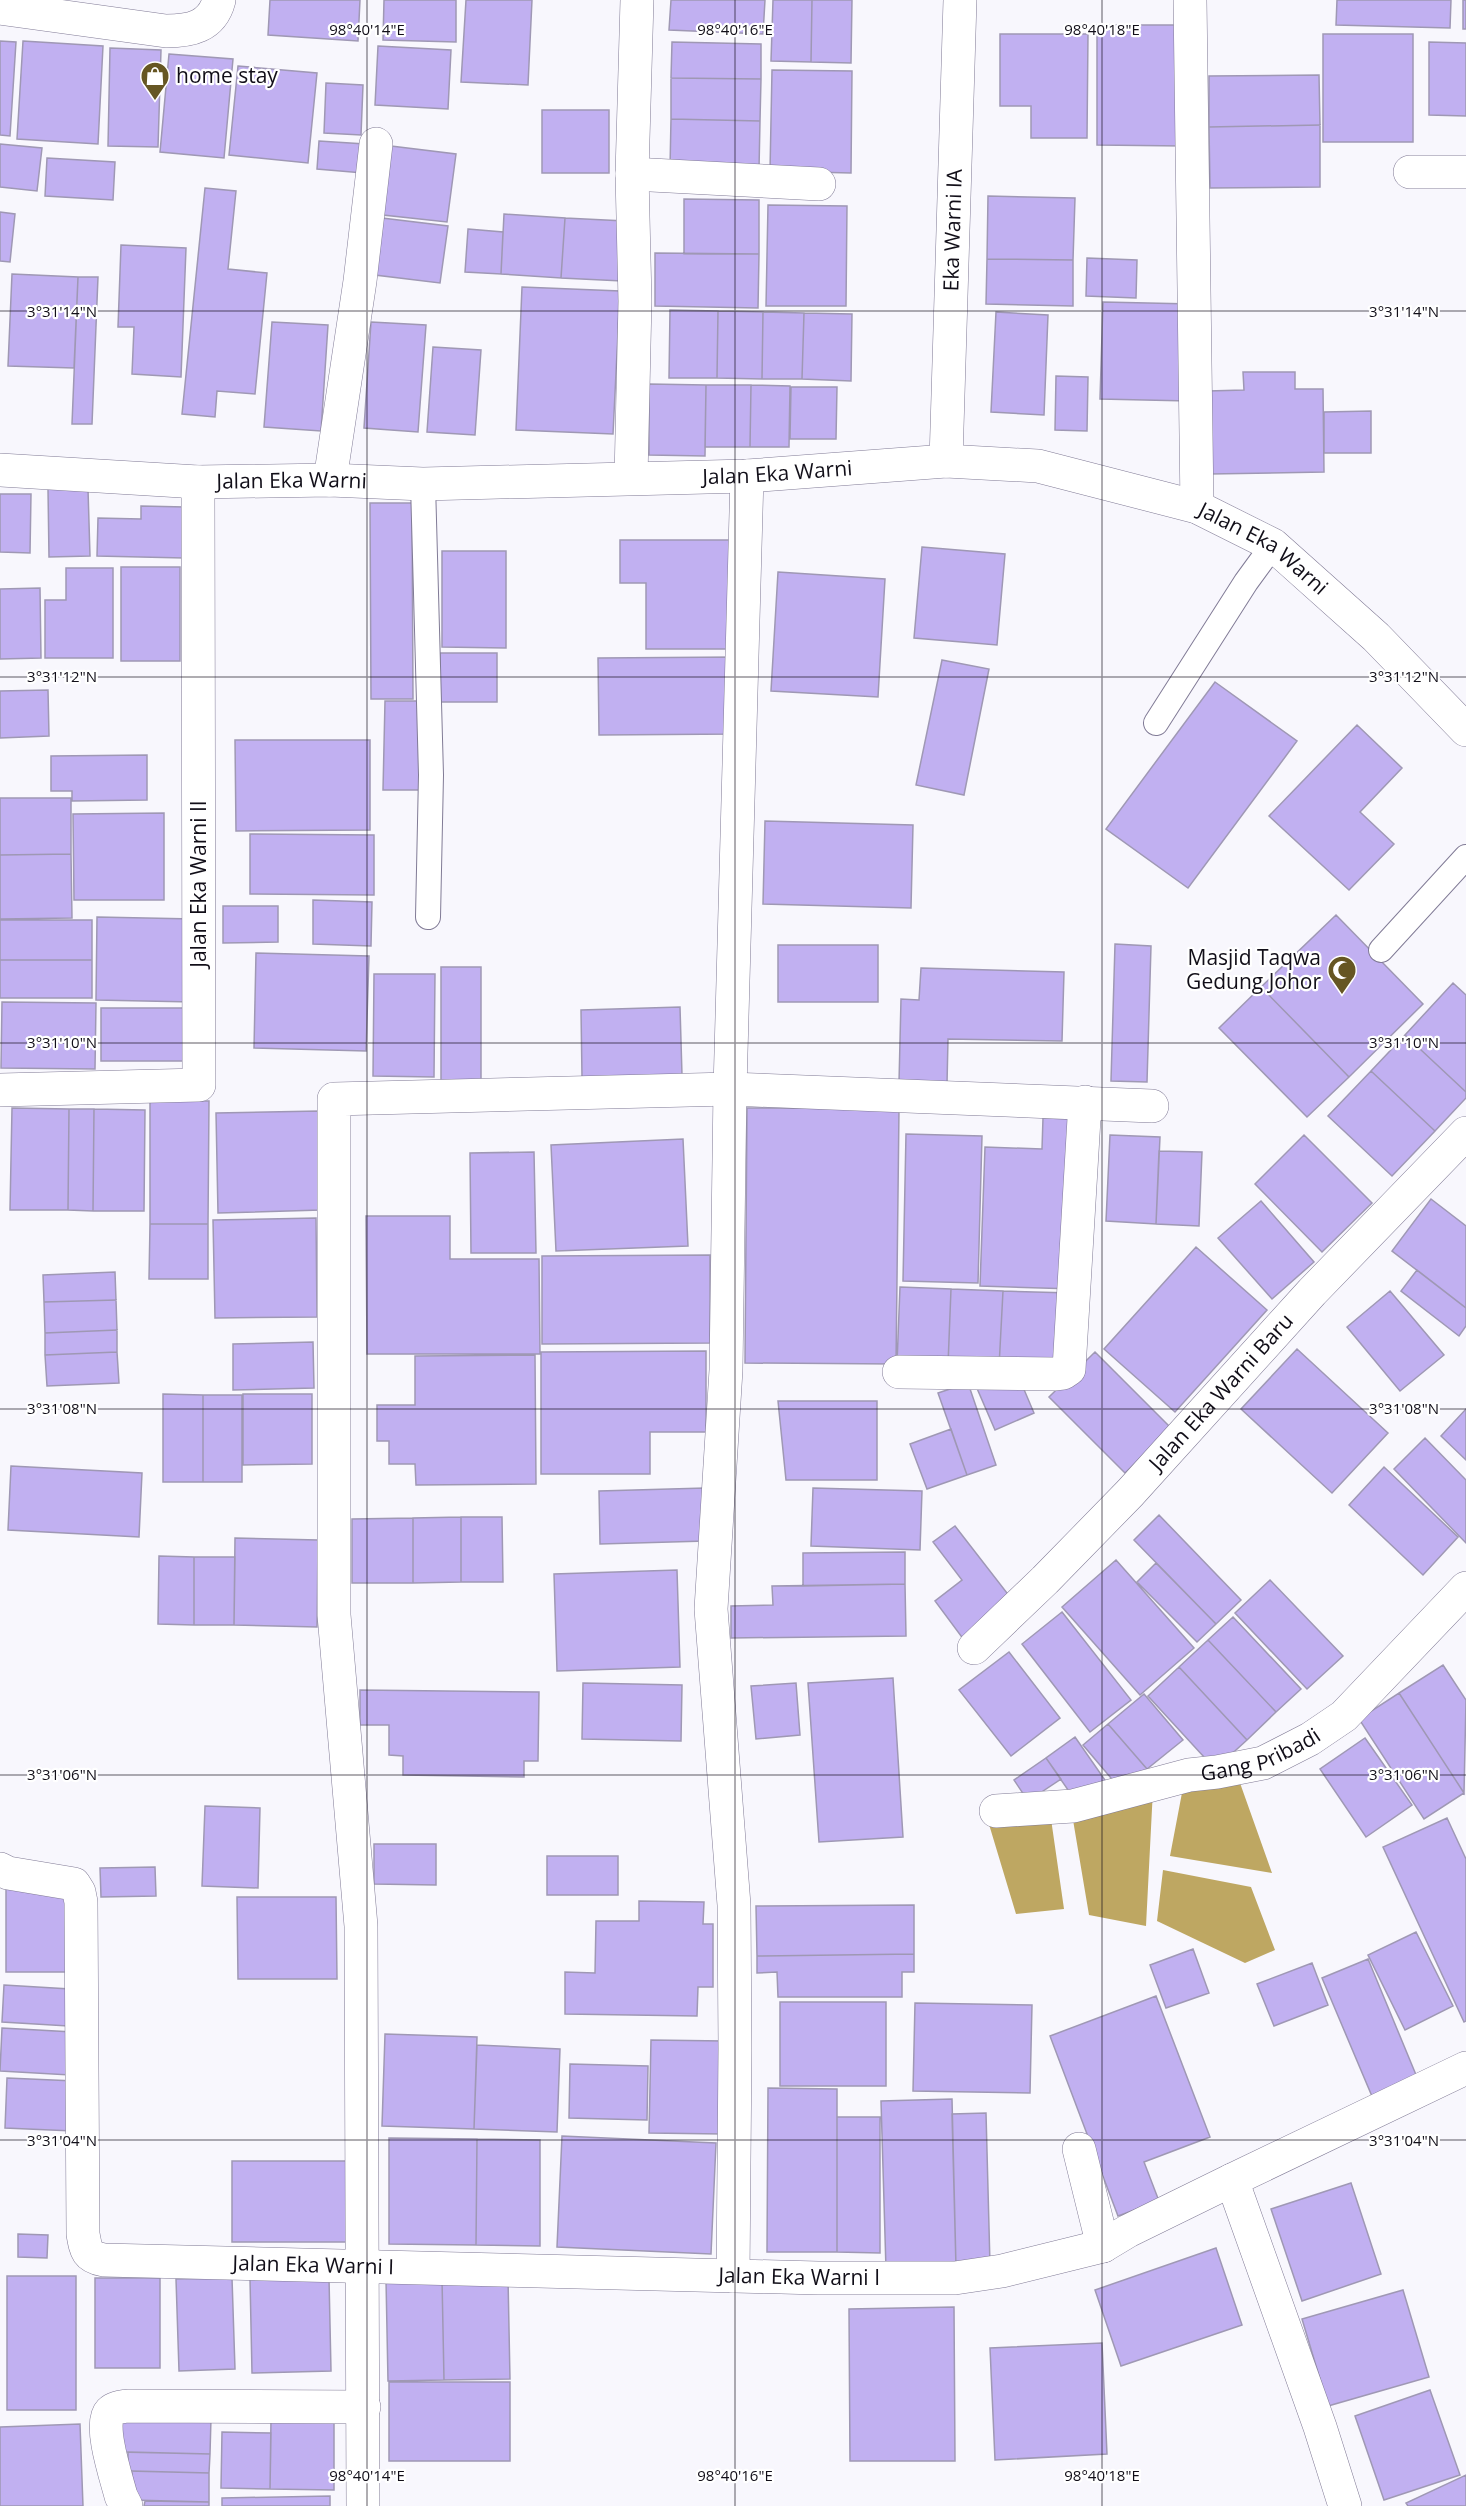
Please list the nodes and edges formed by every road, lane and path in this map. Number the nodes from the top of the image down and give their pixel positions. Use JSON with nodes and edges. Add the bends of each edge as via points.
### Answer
{"nodes":[{"id":1,"x":219,"y":0,"type":"edge"},
{"id":2,"x":638,"y":0,"type":"edge"},
{"id":3,"x":960,"y":0,"type":"edge"},
{"id":4,"x":1190,"y":0,"type":"edge"},
{"id":5,"x":0,"y":8,"type":"edge"},
{"id":6,"x":376,"y":144,"type":"dead end"},
{"id":7,"x":1410,"y":172,"type":"dead end"},
{"id":8,"x":1466,"y":172,"type":"edge"},
{"id":9,"x":632,"y":174,"type":"junction"},
{"id":10,"x":819,"y":184,"type":"dead end"},
{"id":11,"x":946,"y":461,"type":"junction"},
{"id":12,"x":0,"y":470,"type":"edge"},
{"id":13,"x":747,"y":476,"type":"junction"},
{"id":14,"x":631,"y":478,"type":"junction"},
{"id":15,"x":330,"y":480,"type":"junction"},
{"id":16,"x":198,"y":482,"type":"junction"},
{"id":17,"x":423,"y":484,"type":"junction"},
{"id":18,"x":1197,"y":507,"type":"junction"},
{"id":19,"x":1273,"y":545,"type":"junction"},
{"id":20,"x":1155,"y":723,"type":"dead end"},
{"id":21,"x":1466,"y":730,"type":"edge"},
{"id":22,"x":1466,"y":856,"type":"edge"},
{"id":23,"x":428,"y":917,"type":"dead end"},
{"id":24,"x":1381,"y":950,"type":"dead end"},
{"id":25,"x":730,"y":1089,"type":"junction"},
{"id":26,"x":0,"y":1090,"type":"edge"},
{"id":27,"x":1085,"y":1102,"type":"junction"},
{"id":28,"x":1152,"y":1106,"type":"dead end"},
{"id":29,"x":1466,"y":1133,"type":"edge"},
{"id":30,"x":899,"y":1372,"type":"dead end"},
{"id":31,"x":1466,"y":1588,"type":"edge"},
{"id":32,"x":974,"y":1648,"type":"dead end"},
{"id":33,"x":996,"y":1811,"type":"dead end"},
{"id":34,"x":0,"y":1869,"type":"edge"},
{"id":35,"x":1466,"y":2067,"type":"edge"},
{"id":36,"x":1079,"y":2149,"type":"dead end"},
{"id":37,"x":1232,"y":2180,"type":"junction"},
{"id":38,"x":1103,"y":2246,"type":"junction"},
{"id":39,"x":363,"y":2268,"type":"junction"},
{"id":40,"x":733,"y":2276,"type":"junction"},
{"id":41,"x":364,"y":2407,"type":"junction"},
{"id":42,"x":126,"y":2506,"type":"edge"},
{"id":43,"x":363,"y":2506,"type":"edge"},
{"id":44,"x":1345,"y":2506,"type":"edge"}],
"edges":[{"from":1,"to":5,"type":"street","via":[[209,21],[180,31]]},
{"from":2,"to":9,"type":"street"},
{"from":3,"to":11,"type":"street","name":"Eka Warni IA"},
{"from":4,"to":18,"type":"street"},
{"from":6,"to":15,"type":"street"},
{"from":7,"to":8,"type":"street"},
{"from":9,"to":10,"type":"street"},
{"from":9,"to":14,"type":"street","via":[[636,301]]},
{"from":11,"to":13,"type":"street","name":"Jalan Eka Warni"},
{"from":11,"to":18,"type":"street","name":"Jalan Eka Warni","via":[[1038,466]]},
{"from":12,"to":16,"type":"street","name":"Jalan Eka Warni"},
{"from":13,"to":14,"type":"street","name":"Jalan Eka Warni"},
{"from":13,"to":25,"type":"street"},
{"from":14,"to":17,"type":"street","name":"Jalan Eka Warni"},
{"from":15,"to":16,"type":"street","name":"Jalan Eka Warni"},
{"from":15,"to":17,"type":"street","name":"Jalan Eka Warni"},
{"from":16,"to":26,"type":"street","name":"Jalan Eka Warni II","via":[[200,1085]]},
{"from":17,"to":23,"type":"lane","via":[[431,775]]},
{"from":18,"to":19,"type":"street","name":"Jalan Eka Warni"},
{"from":19,"to":20,"type":"lane"},
{"from":19,"to":21,"type":"street","name":"Jalan Eka Warni","via":[[1377,637]]},
{"from":22,"to":24,"type":"lane"},
{"from":25,"to":27,"type":"street"},
{"from":25,"to":39,"type":"street","via":[[334,1098],[334,1615],[361,1926]]},
{"from":25,"to":40,"type":"street","via":[[726,1370],[711,1609],[734,1905]]},
{"from":27,"to":28,"type":"street"},
{"from":27,"to":30,"type":"street","via":[[1070,1369],[1054,1374]]},
{"from":29,"to":32,"type":"street","name":"Jalan Eka Warni Baru","via":[[1312,1292],[1130,1493]]},
{"from":31,"to":33,"type":"street","name":"Gang Pribadi","via":[[1344,1716],[1263,1763],[1189,1775],[1073,1806]]},
{"from":34,"to":39,"type":"street","name":"Jalan Eka Warni I","via":[[74,1884],[79,1892],[83,2234],[87,2253],[104,2260]]},
{"from":35,"to":37,"type":"street","name":"Jalan Eka Warni I"},
{"from":36,"to":38,"type":"street"},
{"from":37,"to":38,"type":"street","name":"Jalan Eka Warni I"},
{"from":37,"to":44,"type":"street"},
{"from":38,"to":40,"type":"street","name":"Jalan Eka Warni I","via":[[1002,2271],[955,2278]]},
{"from":39,"to":40,"type":"street","name":"Jalan Eka Warni I"},
{"from":39,"to":41,"type":"street"},
{"from":41,"to":42,"type":"street","via":[[117,2408],[106,2417],[106,2429]]},
{"from":41,"to":43,"type":"street"}]}
